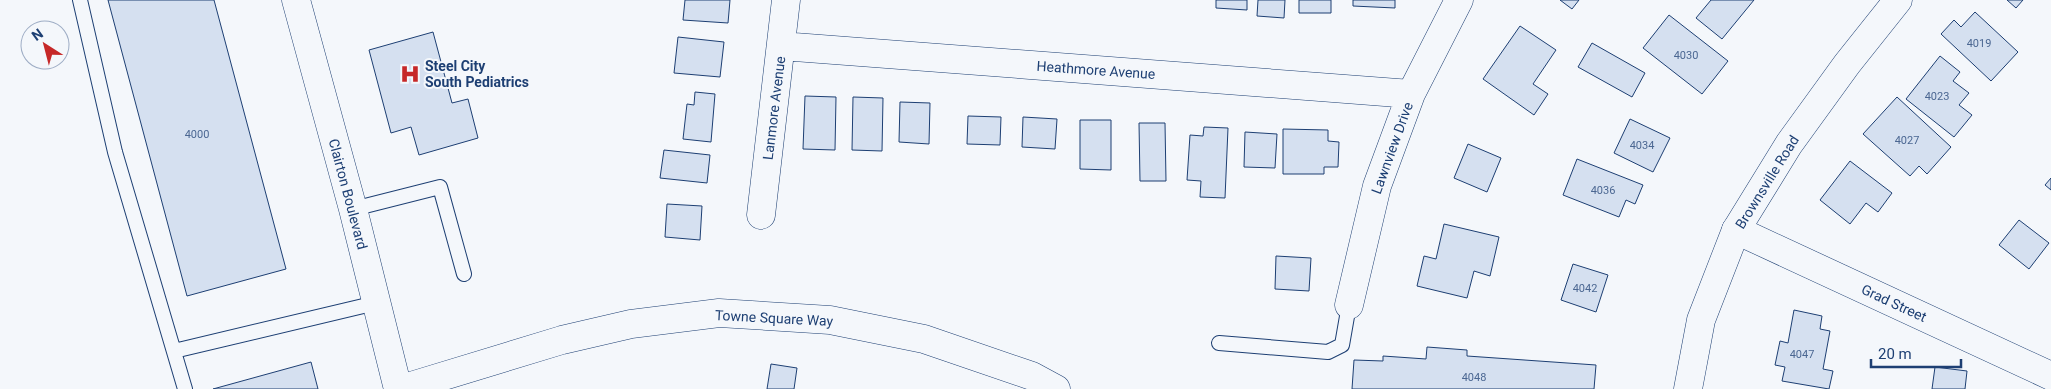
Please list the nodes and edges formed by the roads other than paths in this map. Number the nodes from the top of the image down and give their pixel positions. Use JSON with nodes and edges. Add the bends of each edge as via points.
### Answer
{"nodes":[{"id":1,"x":80,"y":0,"type":"edge"},
{"id":2,"x":296,"y":0,"type":"edge"},
{"id":3,"x":786,"y":0,"type":"edge"},
{"id":4,"x":1458,"y":0,"type":"edge"},
{"id":5,"x":1898,"y":0,"type":"edge"},
{"id":6,"x":781,"y":46,"type":"junction"},
{"id":7,"x":1411,"y":94,"type":"junction"},
{"id":8,"x":353,"y":209,"type":"junction"},
{"id":9,"x":761,"y":215,"type":"dead end"},
{"id":10,"x":1736,"y":230,"type":"junction"},
{"id":11,"x":464,"y":274,"type":"dead end"},
{"id":12,"x":376,"y":303,"type":"junction"},
{"id":13,"x":1350,"y":305,"type":"joint"},
{"id":14,"x":1220,"y":343,"type":"dead end"},
{"id":15,"x":174,"y":351,"type":"junction"},
{"id":16,"x":2047,"y":376,"type":"edge"},
{"id":17,"x":185,"y":389,"type":"edge"},
{"id":18,"x":400,"y":389,"type":"edge"},
{"id":19,"x":1056,"y":389,"type":"edge"},
{"id":20,"x":1688,"y":389,"type":"edge"}],
"edges":[{"from":1,"to":15,"type":"lane","via":[[115,152]]},
{"from":2,"to":8,"type":"main road","name":"Clairton Boulevard"},
{"from":3,"to":6,"type":"main road","name":"Lanmore Avenue"},
{"from":4,"to":7,"type":"main road","name":"Lawnview Drive"},
{"from":5,"to":10,"type":"main road","name":"Brownsville Road","via":[[1790,144]]},
{"from":6,"to":7,"type":"main road","name":"Heathmore Avenue"},
{"from":6,"to":9,"type":"main road","name":"Lanmore Avenue"},
{"from":7,"to":13,"type":"main road","name":"Lawnview Drive","via":[[1376,186]]},
{"from":8,"to":11,"type":"lane","via":[[440,187]]},
{"from":8,"to":12,"type":"main road","name":"Clairton Boulevard"},
{"from":10,"to":16,"type":"main road","name":"Grad Street"},
{"from":10,"to":20,"type":"main road","name":"Brownsville Road","via":[[1701,320]]},
{"from":12,"to":15,"type":"lane"},
{"from":12,"to":18,"type":"main road","name":"Clairton Boulevard"},
{"from":13,"to":14,"type":"lane","via":[[1342,345],[1328,352]]},
{"from":15,"to":17,"type":"lane"},
{"from":18,"to":19,"type":"main road","name":"Towne Square Way","via":[[579,336],[631,324],[719,313],[830,320],[924,338],[1032,376]]}]}
